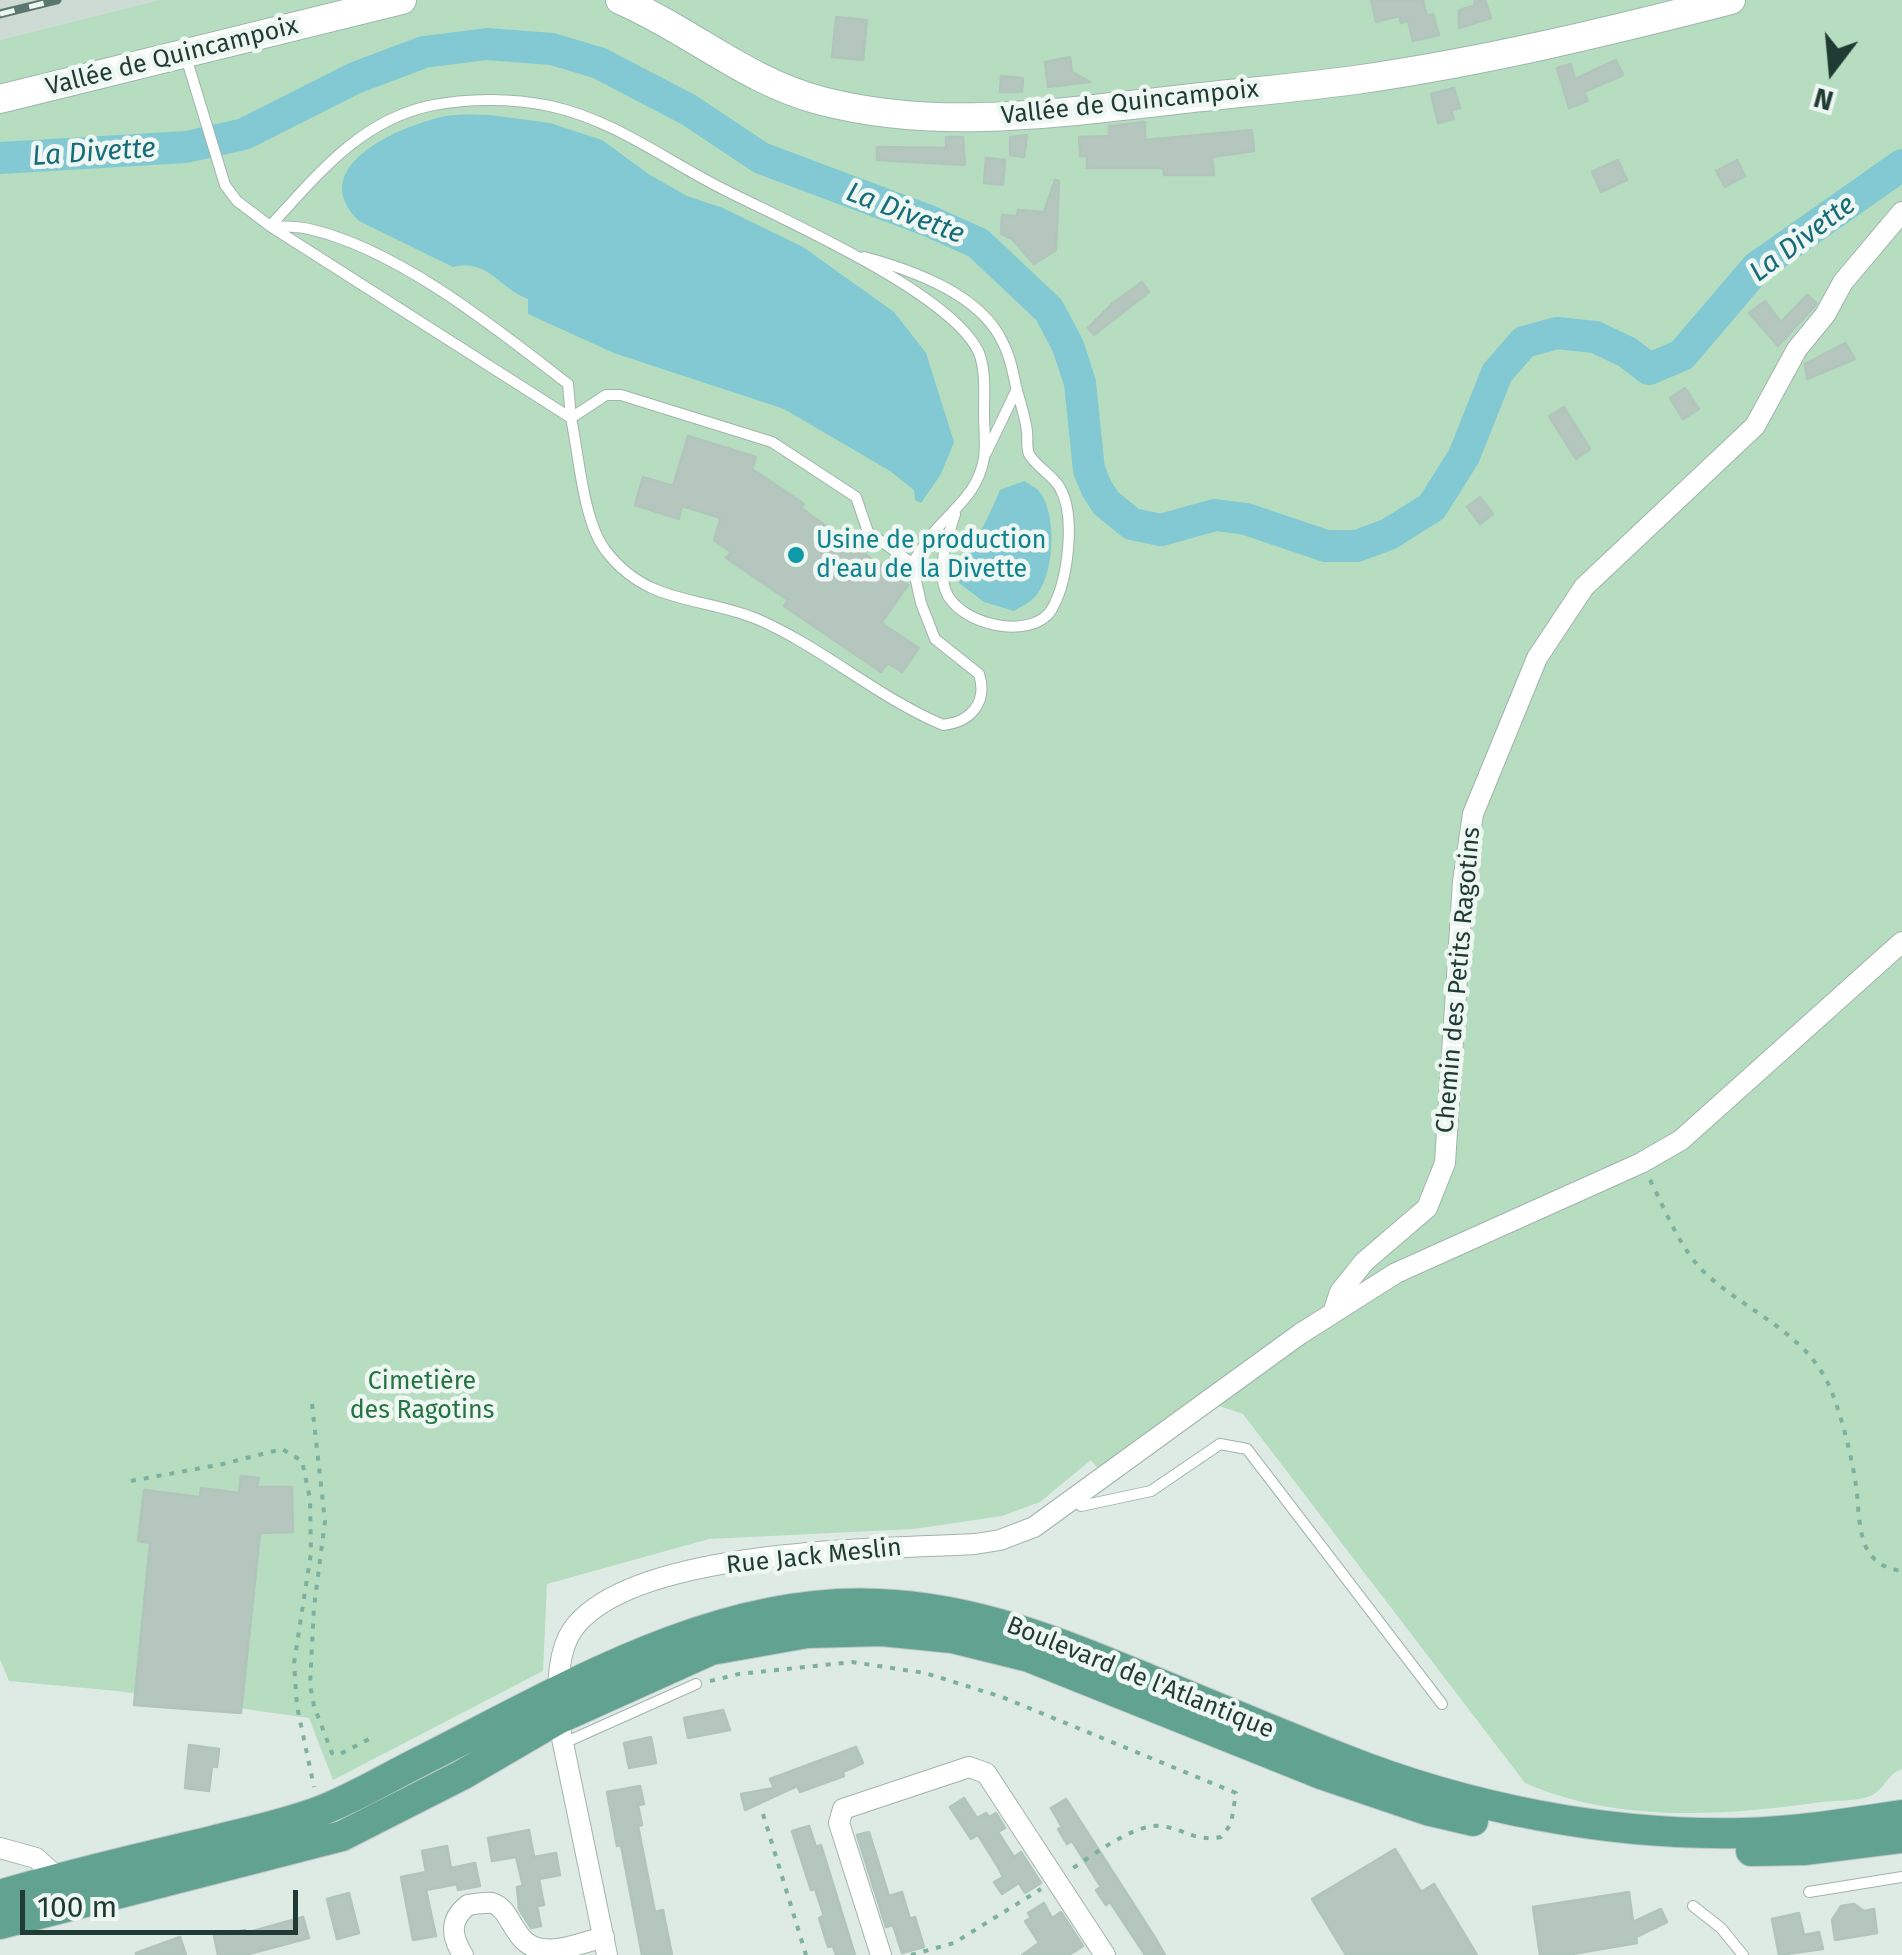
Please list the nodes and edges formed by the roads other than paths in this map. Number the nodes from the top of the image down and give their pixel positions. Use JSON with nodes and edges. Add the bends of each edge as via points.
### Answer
{"nodes":[{"id":1,"x":402,"y":0,"type":"edge"},
{"id":2,"x":620,"y":0,"type":"edge"},
{"id":3,"x":1731,"y":0,"type":"edge"},
{"id":4,"x":185,"y":54,"type":"junction"},
{"id":5,"x":0,"y":99,"type":"edge"},
{"id":6,"x":1902,"y":212,"type":"edge"},
{"id":7,"x":270,"y":226,"type":"junction"},
{"id":8,"x":854,"y":254,"type":"junction"},
{"id":9,"x":1016,"y":389,"type":"junction"},
{"id":10,"x":572,"y":418,"type":"junction"},
{"id":11,"x":984,"y":458,"type":"junction"},
{"id":12,"x":955,"y":513,"type":"junction"},
{"id":13,"x":912,"y":563,"type":"junction"},
{"id":14,"x":1902,"y":942,"type":"edge"},
{"id":15,"x":1334,"y":1313,"type":"junction"},
{"id":16,"x":1075,"y":1499,"type":"junction"},
{"id":17,"x":696,"y":1684,"type":"road end"},
{"id":18,"x":1442,"y":1704,"type":"dead end"},
{"id":19,"x":560,"y":1718,"type":"junction"},
{"id":20,"x":1902,"y":1815,"type":"edge"},
{"id":21,"x":1902,"y":1838,"type":"edge"},
{"id":22,"x":0,"y":1848,"type":"edge"},
{"id":23,"x":1902,"y":1877,"type":"edge"},
{"id":24,"x":59,"y":1879,"type":"junction"},
{"id":25,"x":1809,"y":1892,"type":"dead end"},
{"id":26,"x":0,"y":1894,"type":"edge"},
{"id":27,"x":1693,"y":1906,"type":"dead end"},
{"id":28,"x":0,"y":1924,"type":"edge"},
{"id":29,"x":606,"y":1946,"type":"edge"},
{"id":30,"x":463,"y":1955,"type":"edge"},
{"id":31,"x":880,"y":1955,"type":"edge"},
{"id":32,"x":1104,"y":1955,"type":"edge"},
{"id":33,"x":1743,"y":1955,"type":"edge"}],
"edges":[{"from":1,"to":4,"type":"main road","name":"Vallée de Quincampoix"},
{"from":2,"to":3,"type":"main road","name":"Vallée de Quincampoix","via":[[795,93],[879,113],[940,117],[1095,109],[1354,80]]},
{"from":4,"to":5,"type":"main road","name":"Vallée de Quincampoix"},
{"from":4,"to":7,"type":"lane","via":[[230,194]]},
{"from":6,"to":15,"type":"street","name":"Chemin des Petits Ragotins","via":[[1842,282],[1754,426],[1584,587],[1537,658],[1473,814],[1445,1163],[1426,1208],[1364,1262],[1340,1292]]},
{"from":7,"to":8,"type":"lane","via":[[344,148],[380,122],[432,105],[514,101],[576,114],[634,138]]},
{"from":7,"to":10,"type":"lane"},
{"from":7,"to":10,"type":"lane","via":[[308,228],[351,244],[474,314],[568,384]]},
{"from":8,"to":9,"type":"lane","via":[[922,275],[988,321],[1003,340]]},
{"from":8,"to":11,"type":"lane","via":[[954,321],[978,350]]},
{"from":9,"to":11,"type":"lane"},
{"from":9,"to":12,"type":"lane","via":[[1028,452],[1061,489],[1064,504],[1068,550],[1048,615],[1029,624],[997,625],[953,604],[942,569]]},
{"from":10,"to":13,"type":"lane","via":[[606,395],[621,395],[772,442],[856,497],[868,532]]},
{"from":10,"to":13,"type":"lane","via":[[594,528],[626,570],[672,597],[760,620],[929,720],[956,724],[977,708],[982,684],[979,674],[935,639]]},
{"from":11,"to":12,"type":"lane","via":[[976,485]]},
{"from":12,"to":13,"type":"lane"},
{"from":14,"to":15,"type":"street","name":"Rue Jack Meslin","via":[[1680,1140],[1423,1259]]},
{"from":15,"to":16,"type":"street","name":"Rue Jack Meslin"},
{"from":16,"to":18,"type":"lane","via":[[1081,1506],[1151,1492],[1220,1444],[1247,1449]]},
{"from":16,"to":19,"type":"street","name":"Rue Jack Meslin","via":[[1000,1540],[752,1560],[624,1592],[572,1631],[564,1652]]},
{"from":17,"to":19,"type":"lane"},
{"from":19,"to":20,"type":"main road","name":"Boulevard de l'Atlantique","via":[[700,1628],[792,1608],[927,1607],[1052,1639],[1347,1760],[1509,1809],[1669,1831],[1743,1833]]},
{"from":19,"to":21,"type":"main road","name":"Boulevard de l'Atlantique","via":[[711,1650],[807,1633],[882,1631],[952,1638],[1029,1657],[1348,1784],[1501,1828],[1576,1841],[1755,1852]]},
{"from":19,"to":24,"type":"main road","name":"Boulevard de l'Atlantique","via":[[320,1811]]},
{"from":19,"to":28,"type":"main road","name":"Boulevard de l'Atlantique","via":[[342,1836]]},
{"from":19,"to":29,"type":"street","name":"Rue Jack Meslin"},
{"from":22,"to":24,"type":"street","via":[[36,1858]]},
{"from":23,"to":25,"type":"lane"},
{"from":24,"to":26,"type":"main road","name":"Boulevard de l'Atlantique"},
{"from":27,"to":33,"type":"lane"},
{"from":29,"to":30,"type":"street","via":[[538,1949],[521,1940],[492,1903],[468,1905],[455,1918],[454,1940]]},
{"from":31,"to":32,"type":"street","via":[[839,1823],[843,1809],[969,1767],[986,1773]]}]}
